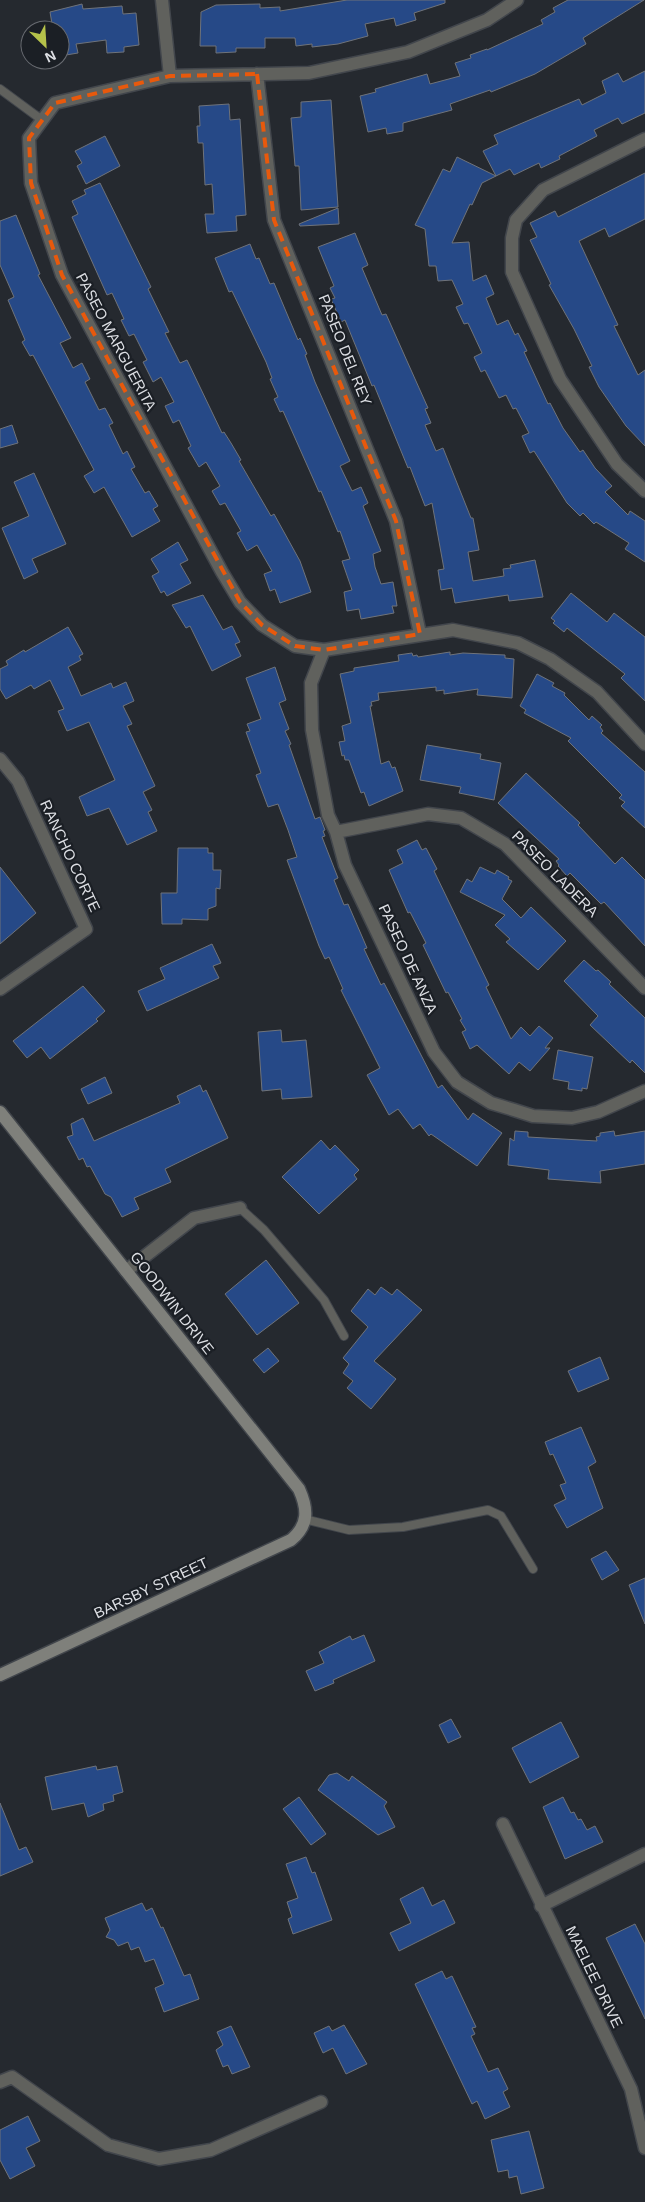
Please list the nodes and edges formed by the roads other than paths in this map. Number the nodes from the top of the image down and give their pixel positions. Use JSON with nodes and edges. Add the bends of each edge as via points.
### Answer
{"nodes":[{"id":1,"x":162,"y":0,"type":"edge"},
{"id":2,"x":517,"y":0,"type":"edge"},
{"id":3,"x":257,"y":74,"type":"junction"},
{"id":4,"x":170,"y":76,"type":"junction"},
{"id":5,"x":0,"y":89,"type":"edge"},
{"id":6,"x":42,"y":120,"type":"junction"},
{"id":7,"x":645,"y":139,"type":"edge"},
{"id":8,"x":645,"y":491,"type":"edge"},
{"id":9,"x":420,"y":634,"type":"junction"},
{"id":10,"x":324,"y":650,"type":"junction"},
{"id":11,"x":645,"y":744,"type":"edge"},
{"id":12,"x":0,"y":759,"type":"edge"},
{"id":13,"x":336,"y":832,"type":"junction"},
{"id":14,"x":645,"y":988,"type":"edge"},
{"id":15,"x":0,"y":989,"type":"edge"},
{"id":16,"x":645,"y":1090,"type":"edge"},
{"id":17,"x":0,"y":1112,"type":"edge"},
{"id":18,"x":240,"y":1208,"type":"joint"},
{"id":19,"x":126,"y":1271,"type":"junction"},
{"id":20,"x":344,"y":1336,"type":"dead end"},
{"id":21,"x":304,"y":1519,"type":"junction"},
{"id":22,"x":533,"y":1569,"type":"dead end"},
{"id":23,"x":0,"y":1675,"type":"edge"},
{"id":24,"x":503,"y":1824,"type":"dead end"},
{"id":25,"x":645,"y":1854,"type":"edge"},
{"id":26,"x":541,"y":1906,"type":"junction"},
{"id":27,"x":0,"y":2082,"type":"edge"},
{"id":28,"x":321,"y":2102,"type":"dead end"},
{"id":29,"x":645,"y":2148,"type":"edge"}],
"edges":[{"from":1,"to":4,"type":"street"},
{"from":2,"to":3,"type":"street","name":"PASEO MARGUERITA","via":[[487,20],[408,52],[309,73]]},
{"from":3,"to":4,"type":"street","name":"PASEO MARGUERITA"},
{"from":3,"to":9,"type":"street","name":"PASEO DEL REY","via":[[274,220],[396,521]]},
{"from":4,"to":6,"type":"street","name":"PASEO MARGUERITA","via":[[55,103]]},
{"from":5,"to":6,"type":"lane"},
{"from":6,"to":10,"type":"street","name":"PASEO MARGUERITA","via":[[29,138],[31,183],[62,275],[240,602],[262,625],[295,646]]},
{"from":7,"to":8,"type":"street","via":[[543,190],[516,220],[512,238],[512,272],[560,379],[617,464]]},
{"from":9,"to":10,"type":"street","name":"PASEO MARGUERITA"},
{"from":9,"to":11,"type":"street","name":"PASEO MARGUERITA","via":[[453,630],[518,643],[550,659],[597,692]]},
{"from":10,"to":13,"type":"street","name":"PASEO DE ANZA","via":[[311,683],[311,725],[328,815]]},
{"from":12,"to":15,"type":"street","name":"RANCHO CORTE","via":[[18,781],[86,929]]},
{"from":13,"to":14,"type":"street","name":"PASEO LADERA","via":[[428,814],[461,818],[505,844]]},
{"from":13,"to":16,"type":"street","name":"PASEO DE ANZA","via":[[345,864],[434,1052],[456,1082],[491,1103],[533,1116],[572,1118],[598,1112]]},
{"from":17,"to":19,"type":"street","name":"GOODWIN DRIVE"},
{"from":18,"to":19,"type":"street","via":[[194,1218]]},
{"from":18,"to":20,"type":"lane","via":[[264,1230],[324,1300]]},
{"from":19,"to":21,"type":"street","name":"GOODWIN DRIVE","via":[[299,1489],[306,1504]]},
{"from":21,"to":22,"type":"lane","via":[[349,1530],[402,1527],[488,1510],[501,1516]]},
{"from":21,"to":23,"type":"street","name":"BARSBY STREET","via":[[300,1532],[290,1540]]},
{"from":24,"to":26,"type":"street","name":"MAELEE DRIVE"},
{"from":25,"to":26,"type":"street"},
{"from":26,"to":29,"type":"street","name":"MAELEE DRIVE","via":[[631,2089]]},
{"from":27,"to":28,"type":"street","via":[[12,2077],[108,2145],[159,2159],[211,2150]]}]}
